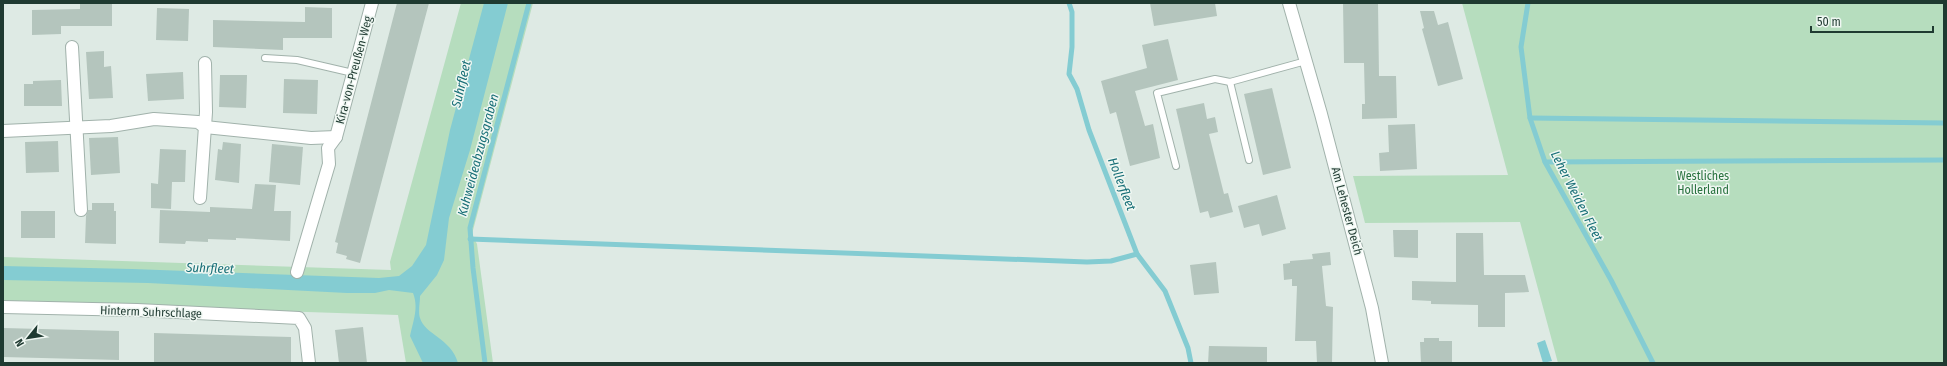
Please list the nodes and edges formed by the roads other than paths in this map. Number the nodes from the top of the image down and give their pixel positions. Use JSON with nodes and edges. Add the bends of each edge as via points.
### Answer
{"nodes":[{"id":1,"x":372,"y":3,"type":"edge"},
{"id":2,"x":1289,"y":3,"type":"edge"},
{"id":3,"x":72,"y":47,"type":"dead end"},
{"id":4,"x":265,"y":58,"type":"dead end"},
{"id":5,"x":1306,"y":61,"type":"junction"},
{"id":6,"x":205,"y":63,"type":"dead end"},
{"id":7,"x":353,"y":73,"type":"junction"},
{"id":8,"x":1230,"y":82,"type":"junction"},
{"id":9,"x":205,"y":127,"type":"junction"},
{"id":10,"x":77,"y":128,"type":"junction"},
{"id":11,"x":3,"y":131,"type":"edge"},
{"id":12,"x":336,"y":137,"type":"junction"},
{"id":13,"x":1249,"y":160,"type":"dead end"},
{"id":14,"x":1176,"y":166,"type":"dead end"},
{"id":15,"x":200,"y":198,"type":"dead end"},
{"id":16,"x":81,"y":210,"type":"dead end"},
{"id":17,"x":297,"y":272,"type":"dead end"},
{"id":18,"x":3,"y":307,"type":"edge"},
{"id":19,"x":309,"y":363,"type":"edge"},
{"id":20,"x":1382,"y":363,"type":"edge"}],
"edges":[{"from":1,"to":7,"type":"street","name":"Kira-von-Preußen-Weg"},
{"from":2,"to":5,"type":"street","name":"Am Lehester Deich"},
{"from":3,"to":10,"type":"street"},
{"from":4,"to":7,"type":"lane","via":[[297,60]]},
{"from":5,"to":8,"type":"lane"},
{"from":5,"to":20,"type":"street","name":"Am Lehester Deich","via":[[1372,308]]},
{"from":6,"to":9,"type":"street"},
{"from":7,"to":12,"type":"street","name":"Kira-von-Preußen-Weg"},
{"from":8,"to":13,"type":"lane"},
{"from":8,"to":14,"type":"lane","via":[[1215,79],[1157,93]]},
{"from":9,"to":10,"type":"street","name":"Kira-von-Preußen-Weg","via":[[198,122],[154,119]]},
{"from":9,"to":12,"type":"street","name":"Kira-von-Preußen-Weg","via":[[311,138]]},
{"from":9,"to":15,"type":"street"},
{"from":10,"to":11,"type":"street","name":"Kira-von-Preußen-Weg"},
{"from":10,"to":16,"type":"street"},
{"from":12,"to":17,"type":"street","name":"Kira-von-Preußen-Weg","via":[[328,148],[329,164]]},
{"from":18,"to":19,"type":"street","name":"Hinterm Suhrschlage","via":[[299,318],[305,328]]}]}
